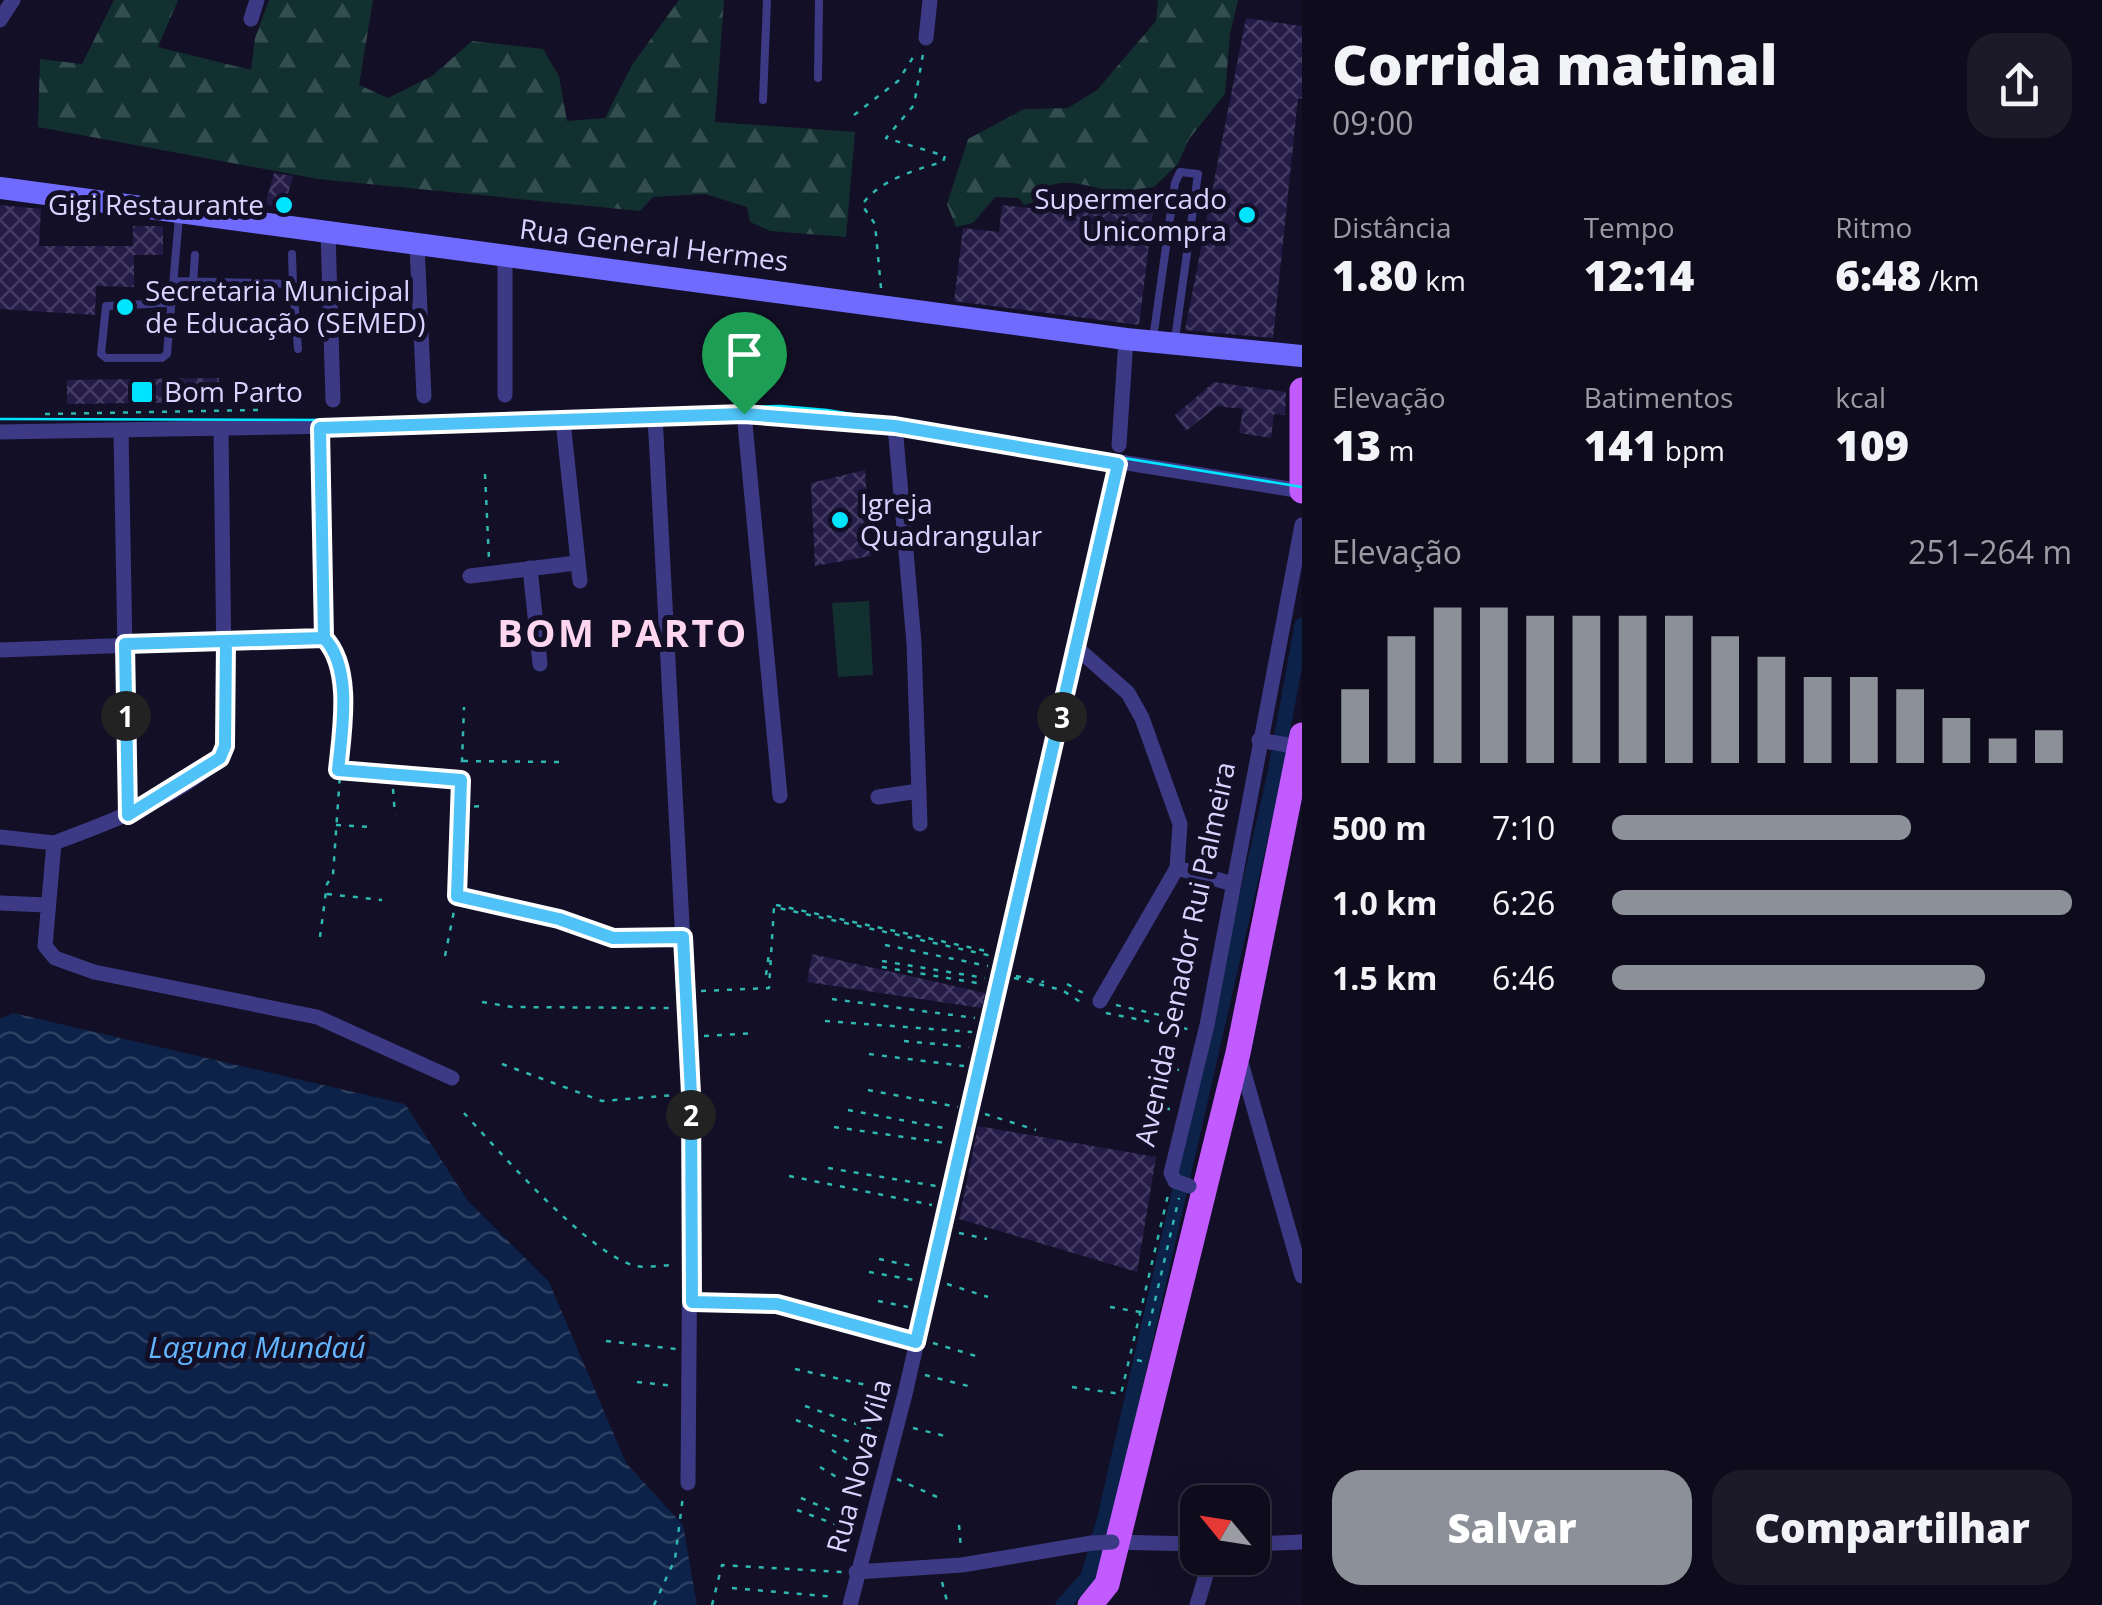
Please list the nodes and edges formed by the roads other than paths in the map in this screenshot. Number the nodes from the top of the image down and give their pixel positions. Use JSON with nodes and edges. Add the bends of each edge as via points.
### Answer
{"nodes":[{"id":1,"x":14,"y":0,"type":"edge"},
{"id":2,"x":257,"y":0,"type":"edge"},
{"id":3,"x":767,"y":0,"type":"edge"},
{"id":4,"x":819,"y":0,"type":"edge"},
{"id":5,"x":930,"y":0,"type":"edge"},
{"id":6,"x":0,"y":20,"type":"edge"},
{"id":7,"x":250,"y":20,"type":"dead end"},
{"id":8,"x":926,"y":38,"type":"road end"},
{"id":9,"x":818,"y":78,"type":"dead end"},
{"id":10,"x":764,"y":100,"type":"dead end"},
{"id":11,"x":0,"y":188,"type":"edge"},
{"id":12,"x":179,"y":210,"type":"junction"},
{"id":13,"x":328,"y":232,"type":"junction"},
{"id":14,"x":417,"y":246,"type":"junction"},
{"id":15,"x":195,"y":254,"type":"dead end"},
{"id":16,"x":292,"y":254,"type":"dead end"},
{"id":17,"x":505,"y":257,"type":"junction"},
{"id":18,"x":174,"y":281,"type":"junction"},
{"id":19,"x":193,"y":283,"type":"junction"},
{"id":20,"x":293,"y":284,"type":"junction"},
{"id":21,"x":169,"y":303,"type":"junction"},
{"id":22,"x":1126,"y":338,"type":"junction"},
{"id":23,"x":1164,"y":342,"type":"junction"},
{"id":24,"x":298,"y":349,"type":"dead end"},
{"id":25,"x":1302,"y":356,"type":"edge"},
{"id":26,"x":1302,"y":390,"type":"edge"},
{"id":27,"x":504,"y":395,"type":"dead end"},
{"id":28,"x":424,"y":396,"type":"dead end"},
{"id":29,"x":333,"y":400,"type":"dead end"},
{"id":30,"x":744,"y":414,"type":"junction"},
{"id":31,"x":655,"y":416,"type":"junction"},
{"id":32,"x":563,"y":421,"type":"junction"},
{"id":33,"x":895,"y":426,"type":"junction"},
{"id":34,"x":320,"y":428,"type":"junction"},
{"id":35,"x":221,"y":430,"type":"junction"},
{"id":36,"x":1301,"y":430,"type":"edge"},
{"id":37,"x":0,"y":432,"type":"edge"},
{"id":38,"x":122,"y":432,"type":"junction"},
{"id":39,"x":1119,"y":445,"type":"dead end"},
{"id":40,"x":1118,"y":464,"type":"junction"},
{"id":41,"x":1302,"y":491,"type":"edge"},
{"id":42,"x":1302,"y":525,"type":"edge"},
{"id":43,"x":576,"y":563,"type":"junction"},
{"id":44,"x":530,"y":568,"type":"junction"},
{"id":45,"x":470,"y":576,"type":"dead end"},
{"id":46,"x":580,"y":581,"type":"dead end"},
{"id":47,"x":226,"y":641,"type":"junction"},
{"id":48,"x":125,"y":644,"type":"junction"},
{"id":49,"x":1078,"y":649,"type":"junction"},
{"id":50,"x":0,"y":650,"type":"edge"},
{"id":51,"x":540,"y":664,"type":"dead end"},
{"id":52,"x":1265,"y":741,"type":"junction"},
{"id":53,"x":1297,"y":742,"type":"edge"},
{"id":54,"x":920,"y":791,"type":"junction"},
{"id":55,"x":780,"y":796,"type":"dead end"},
{"id":56,"x":878,"y":797,"type":"dead end"},
{"id":57,"x":128,"y":815,"type":"junction"},
{"id":58,"x":920,"y":824,"type":"dead end"},
{"id":59,"x":0,"y":838,"type":"edge"},
{"id":60,"x":54,"y":842,"type":"junction"},
{"id":61,"x":1177,"y":868,"type":"junction"},
{"id":62,"x":1233,"y":884,"type":"junction"},
{"id":63,"x":0,"y":902,"type":"edge"},
{"id":64,"x":46,"y":905,"type":"junction"},
{"id":65,"x":1100,"y":1001,"type":"road end"},
{"id":66,"x":1238,"y":1053,"type":"junction"},
{"id":67,"x":452,"y":1078,"type":"dead end"},
{"id":68,"x":1185,"y":1184,"type":"junction"},
{"id":69,"x":1298,"y":1246,"type":"edge"},
{"id":70,"x":1302,"y":1276,"type":"edge"},
{"id":71,"x":688,"y":1483,"type":"dead end"},
{"id":72,"x":1116,"y":1542,"type":"junction"},
{"id":73,"x":1302,"y":1542,"type":"edge"},
{"id":74,"x":1270,"y":1543,"type":"edge"},
{"id":75,"x":1180,"y":1544,"type":"edge"},
{"id":76,"x":856,"y":1572,"type":"junction"},
{"id":77,"x":1206,"y":1575,"type":"edge"},
{"id":78,"x":1106,"y":1595,"type":"edge"},
{"id":79,"x":851,"y":1602,"type":"edge"},
{"id":80,"x":1090,"y":1605,"type":"edge"},
{"id":81,"x":1197,"y":1605,"type":"edge"}],
"edges":[{"from":1,"to":6,"type":"street"},
{"from":2,"to":7,"type":"street"},
{"from":3,"to":10,"type":"lane"},
{"from":4,"to":9,"type":"lane"},
{"from":5,"to":8,"type":"street"},
{"from":11,"to":12,"type":"street","name":"Rua General Hermes"},
{"from":12,"to":13,"type":"street","name":"Rua General Hermes"},
{"from":12,"to":18,"type":"lane"},
{"from":13,"to":14,"type":"street","name":"Rua General Hermes"},
{"from":13,"to":29,"type":"street"},
{"from":14,"to":17,"type":"street","name":"Rua General Hermes"},
{"from":14,"to":28,"type":"street"},
{"from":15,"to":19,"type":"lane"},
{"from":16,"to":20,"type":"lane"},
{"from":17,"to":22,"type":"street","name":"Rua General Hermes"},
{"from":17,"to":27,"type":"street"},
{"from":18,"to":19,"type":"lane"},
{"from":18,"to":21,"type":"lane"},
{"from":19,"to":20,"type":"lane"},
{"from":20,"to":24,"type":"lane"},
{"from":21,"to":21,"type":"lane","via":[[162,358],[101,354],[106,306]]},
{"from":22,"to":23,"type":"street","name":"Rua General Hermes"},
{"from":22,"to":39,"type":"street"},
{"from":23,"to":23,"type":"lane","via":[[1198,174],[1188,170],[1176,183]]},
{"from":23,"to":25,"type":"street","name":"Rua General Hermes"},
{"from":26,"to":36,"type":"main road"},
{"from":30,"to":31,"type":"street"},
{"from":30,"to":33,"type":"street"},
{"from":30,"to":55,"type":"street"},
{"from":31,"to":32,"type":"street"},
{"from":31,"to":71,"type":"street","via":[[691,1094]]},
{"from":32,"to":34,"type":"street"},
{"from":32,"to":43,"type":"street"},
{"from":33,"to":40,"type":"street"},
{"from":33,"to":54,"type":"street"},
{"from":34,"to":35,"type":"street"},
{"from":34,"to":47,"type":"street","via":[[324,638]]},
{"from":35,"to":38,"type":"street"},
{"from":35,"to":47,"type":"street"},
{"from":36,"to":41,"type":"main road"},
{"from":37,"to":38,"type":"street"},
{"from":38,"to":48,"type":"street"},
{"from":40,"to":41,"type":"street"},
{"from":40,"to":49,"type":"street","name":"Rua Nova Vila"},
{"from":42,"to":52,"type":"street","name":"Avenida Senador Rui Palmeira"},
{"from":43,"to":44,"type":"street"},
{"from":43,"to":46,"type":"street"},
{"from":44,"to":45,"type":"street"},
{"from":44,"to":51,"type":"street"},
{"from":47,"to":48,"type":"street"},
{"from":47,"to":57,"type":"street","via":[[220,758]]},
{"from":48,"to":50,"type":"street"},
{"from":48,"to":57,"type":"street"},
{"from":49,"to":61,"type":"street","via":[[1128,693],[1142,718],[1180,824]]},
{"from":49,"to":76,"type":"street","name":"Rua Nova Vila","via":[[905,1394]]},
{"from":52,"to":53,"type":"street"},
{"from":52,"to":62,"type":"street","name":"Avenida Senador Rui Palmeira"},
{"from":53,"to":66,"type":"main road"},
{"from":54,"to":56,"type":"street"},
{"from":54,"to":58,"type":"street"},
{"from":57,"to":60,"type":"street"},
{"from":59,"to":60,"type":"street"},
{"from":60,"to":64,"type":"street"},
{"from":61,"to":62,"type":"street"},
{"from":61,"to":65,"type":"street"},
{"from":62,"to":68,"type":"street","name":"Avenida Senador Rui Palmeira","via":[[1181,1132]]},
{"from":63,"to":64,"type":"street"},
{"from":64,"to":67,"type":"street","via":[[43,937],[62,962],[317,1017]]},
{"from":66,"to":68,"type":"main road"},
{"from":66,"to":69,"type":"street"},
{"from":68,"to":72,"type":"main road","via":[[1178,1300]]},
{"from":69,"to":70,"type":"street"},
{"from":72,"to":75,"type":"street"},
{"from":72,"to":76,"type":"street","bridge":true,"via":[[962,1565]]},
{"from":72,"to":78,"type":"main road"},
{"from":73,"to":74,"type":"street"},
{"from":76,"to":79,"type":"street","name":"Rua Nova Vila"},
{"from":77,"to":81,"type":"street"},
{"from":78,"to":80,"type":"main road"}]}
